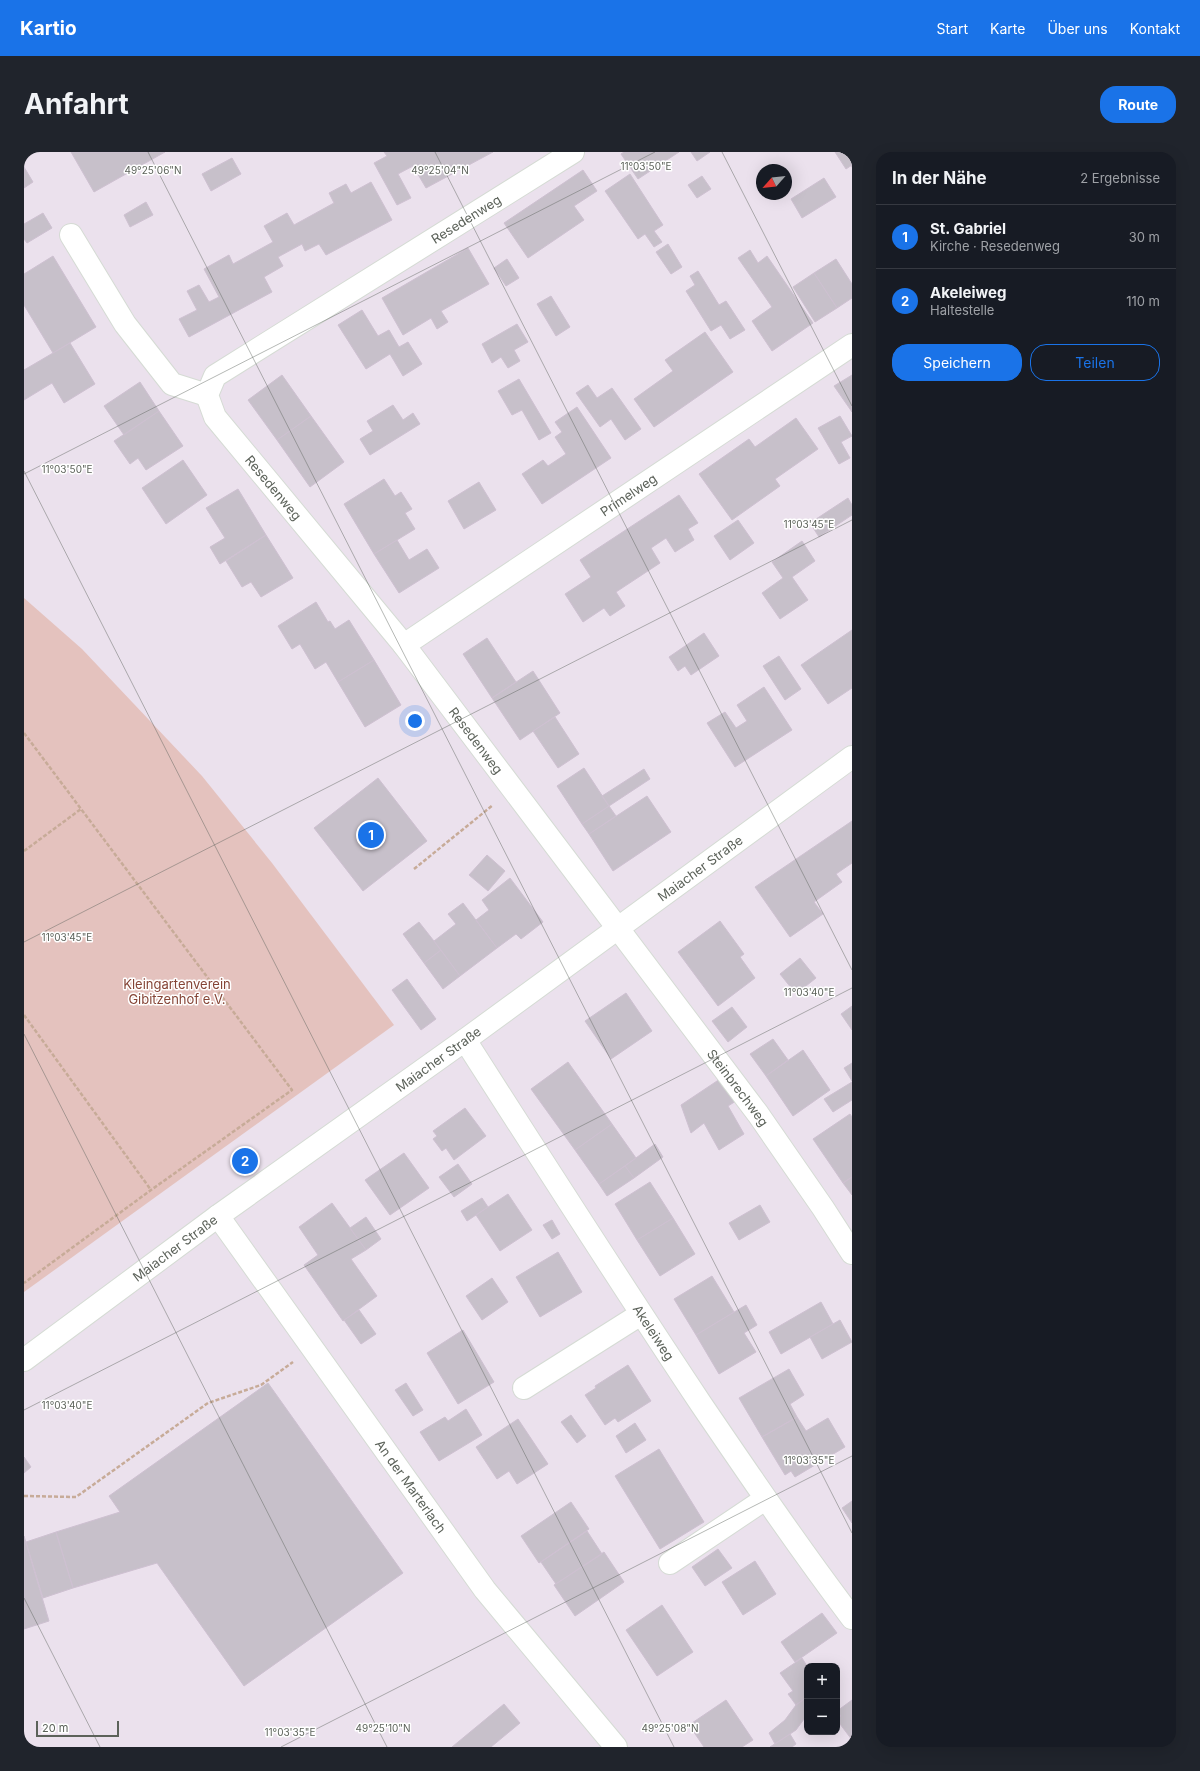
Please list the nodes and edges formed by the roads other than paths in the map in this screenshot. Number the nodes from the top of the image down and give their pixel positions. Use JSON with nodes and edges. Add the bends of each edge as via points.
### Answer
{"nodes":[{"id":1,"x":574,"y":152,"type":"edge"},
{"id":2,"x":71,"y":235,"type":"dead end"},
{"id":3,"x":852,"y":345,"type":"edge"},
{"id":4,"x":207,"y":395,"type":"junction"},
{"id":5,"x":404,"y":645,"type":"junction"},
{"id":6,"x":852,"y":757,"type":"edge"},
{"id":7,"x":618,"y":928,"type":"junction"},
{"id":8,"x":465,"y":1040,"type":"junction"},
{"id":9,"x":218,"y":1216,"type":"junction"},
{"id":10,"x":852,"y":1253,"type":"edge"},
{"id":11,"x":641,"y":1314,"type":"junction"},
{"id":12,"x":24,"y":1360,"type":"edge"},
{"id":13,"x":524,"y":1388,"type":"dead end"},
{"id":14,"x":765,"y":1499,"type":"junction"},
{"id":15,"x":670,"y":1563,"type":"dead end"},
{"id":16,"x":852,"y":1618,"type":"edge"},
{"id":17,"x":616,"y":1747,"type":"edge"}],
"edges":[{"from":1,"to":4,"type":"street","name":"Resedenweg","via":[[215,376]]},
{"from":2,"to":4,"type":"street","via":[[125,324],[172,384]]},
{"from":3,"to":5,"type":"street","name":"Primelweg"},
{"from":4,"to":5,"type":"street","name":"Resedenweg","via":[[215,417]]},
{"from":5,"to":7,"type":"street","name":"Resedenweg"},
{"from":6,"to":7,"type":"street","name":"Maiacher Straße"},
{"from":7,"to":8,"type":"street","name":"Maiacher Straße"},
{"from":7,"to":10,"type":"street","name":"Steinbrechweg","via":[[758,1114]]},
{"from":8,"to":9,"type":"street","name":"Maiacher Straße"},
{"from":8,"to":11,"type":"street","name":"Akeleiweg"},
{"from":9,"to":12,"type":"street","name":"Maiacher Straße"},
{"from":9,"to":17,"type":"street","name":"An der Marterlach","via":[[485,1590]]},
{"from":11,"to":13,"type":"street"},
{"from":11,"to":14,"type":"street","name":"Akeleiweg"},
{"from":14,"to":15,"type":"street"},
{"from":14,"to":16,"type":"street","name":"Akeleiweg"}]}
